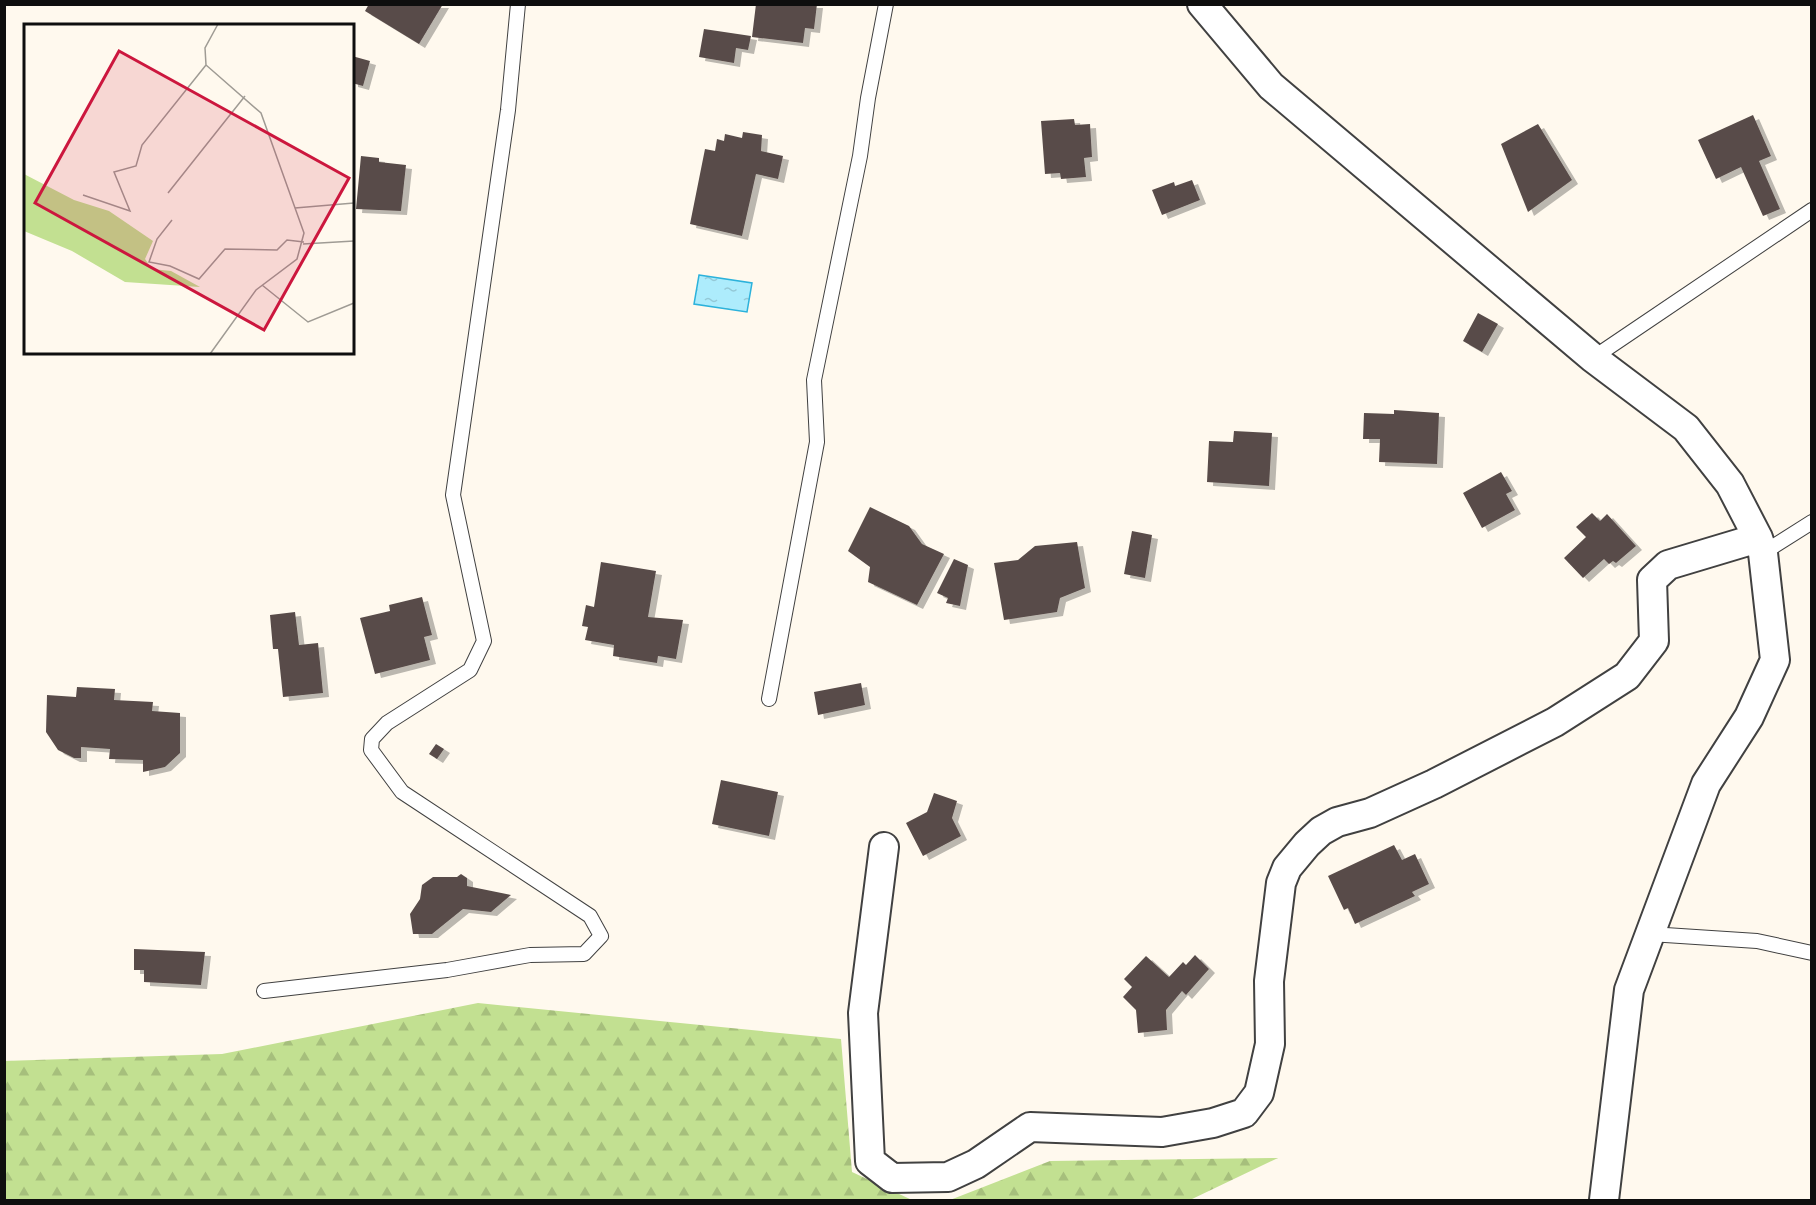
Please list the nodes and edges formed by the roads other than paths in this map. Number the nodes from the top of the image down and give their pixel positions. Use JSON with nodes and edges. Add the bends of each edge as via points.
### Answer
{"nodes":[{"id":1,"x":518,"y":4,"type":"edge"},
{"id":2,"x":886,"y":4,"type":"edge"},
{"id":3,"x":1202,"y":4,"type":"edge"},
{"id":4,"x":1812,"y":210,"type":"edge"},
{"id":5,"x":1593,"y":358,"type":"junction"},
{"id":6,"x":1812,"y":522,"type":"edge"},
{"id":7,"x":1760,"y":546,"type":"junction"},
{"id":8,"x":769,"y":699,"type":"dead end"},
{"id":9,"x":884,"y":847,"type":"dead end"},
{"id":10,"x":1650,"y":934,"type":"junction"},
{"id":11,"x":1812,"y":953,"type":"edge"},
{"id":12,"x":264,"y":991,"type":"dead end"},
{"id":13,"x":1604,"y":1200,"type":"edge"}],
"edges":[{"from":1,"to":12,"type":"lane","via":[[508,111],[453,495],[484,641],[470,670],[387,723],[372,739],[371,750],[402,792],[590,916],[601,936],[584,954],[530,955],[447,970]]},
{"from":2,"to":8,"type":"lane","via":[[860,156],[814,380],[817,442]]},
{"from":3,"to":5,"type":"street","via":[[1271,86]]},
{"from":4,"to":5,"type":"lane"},
{"from":5,"to":7,"type":"street","via":[[1686,428],[1730,484]]},
{"from":6,"to":7,"type":"lane"},
{"from":7,"to":9,"type":"street","via":[[1668,565],[1652,580],[1654,641],[1627,676],[1555,722],[1434,784],[1370,813],[1337,822],[1307,844],[1287,868],[1281,883],[1269,981],[1270,1044],[1259,1093],[1244,1113],[1162,1132],[1030,1127],[976,1164],[948,1177],[892,1178],[870,1161],[863,1013]]},
{"from":7,"to":10,"type":"street","via":[[1775,660],[1749,717],[1706,784]]},
{"from":10,"to":11,"type":"lane","via":[[1757,941]]},
{"from":10,"to":13,"type":"street","via":[[1629,990]]}]}
